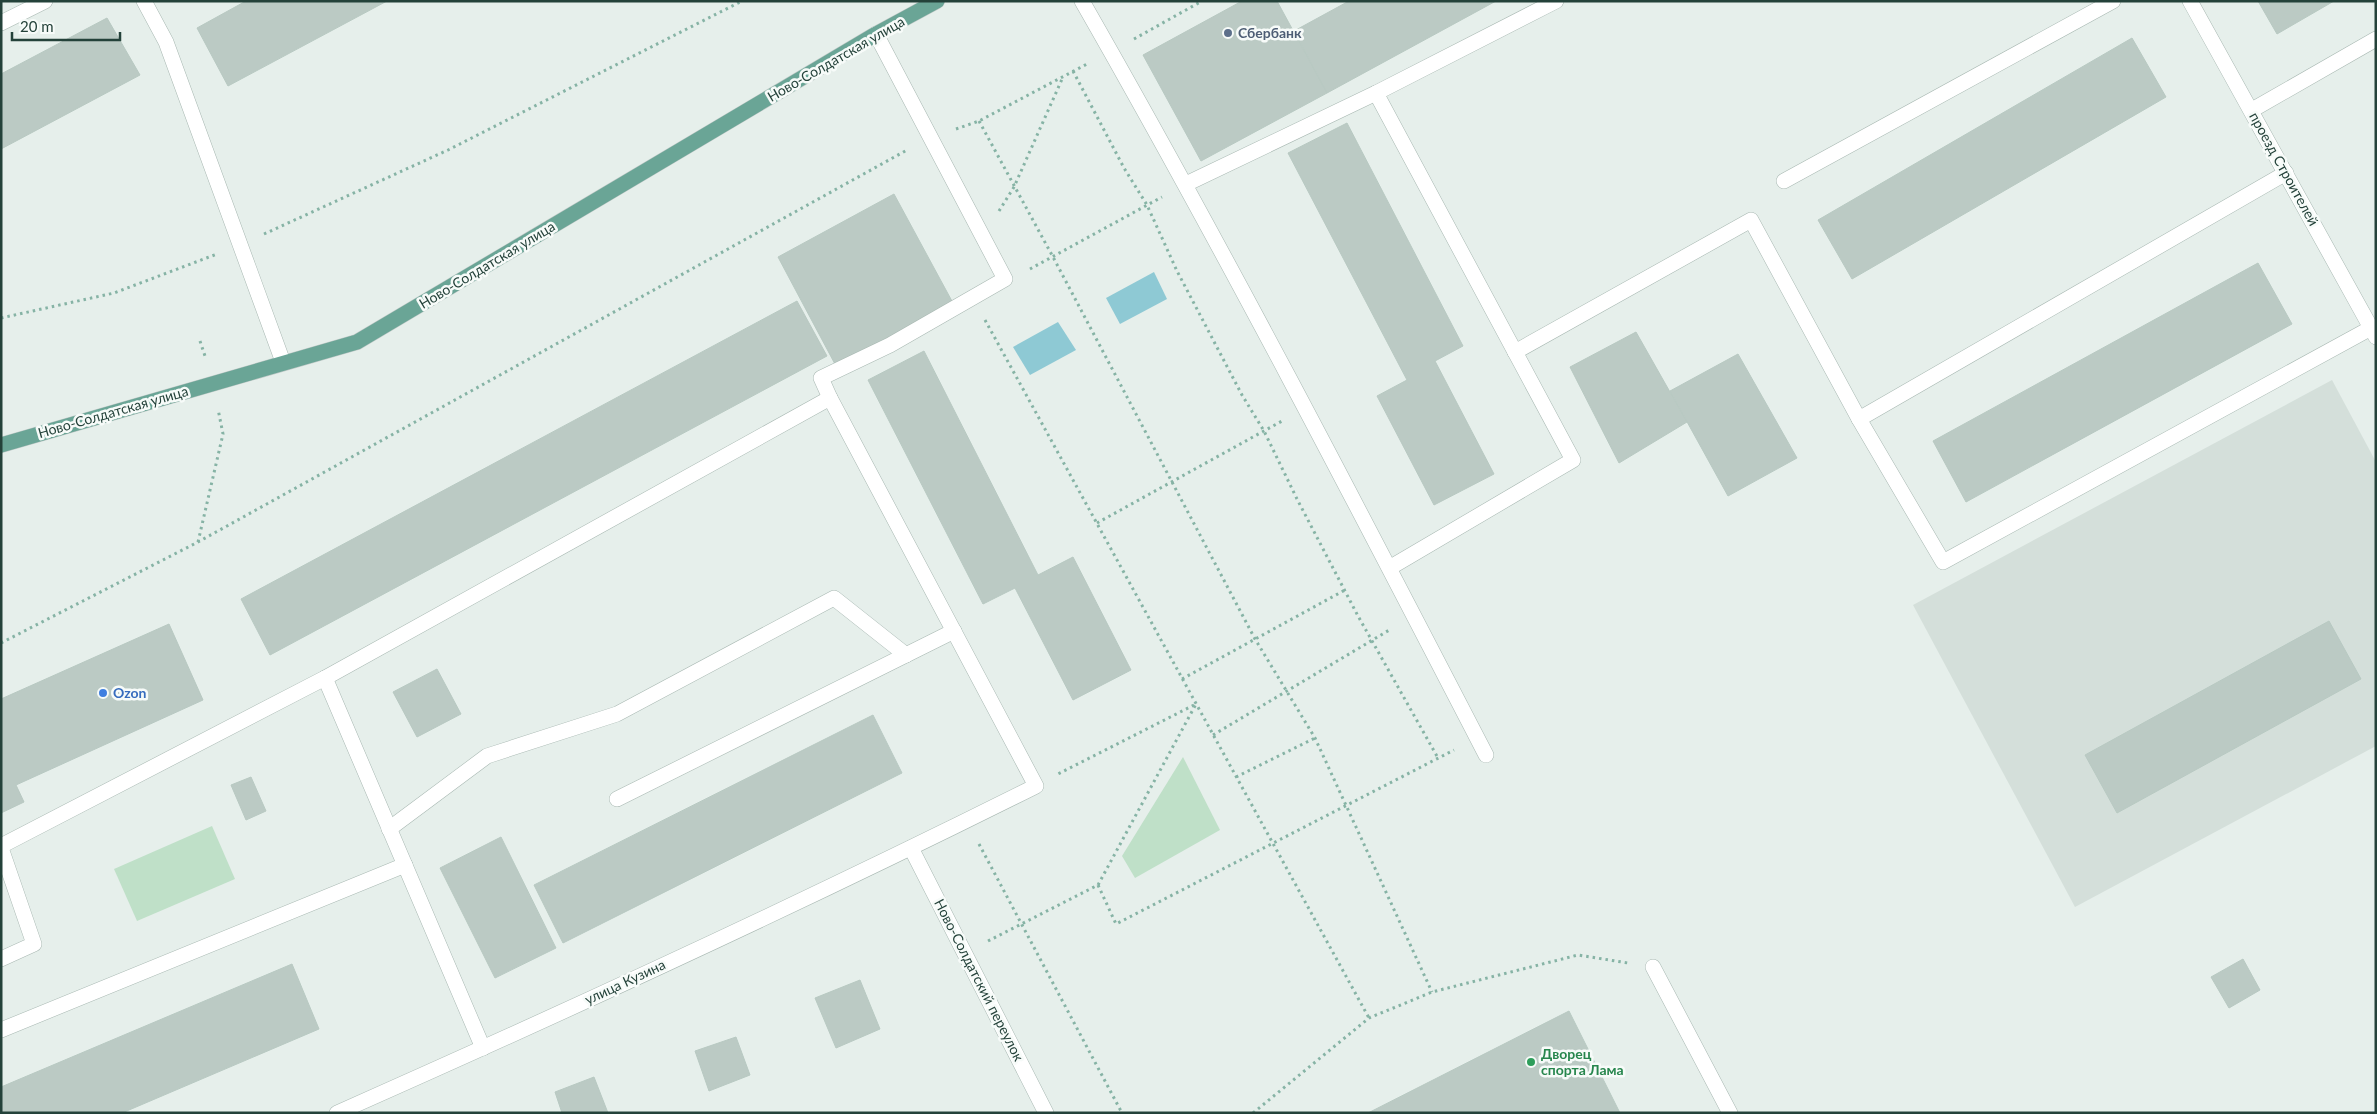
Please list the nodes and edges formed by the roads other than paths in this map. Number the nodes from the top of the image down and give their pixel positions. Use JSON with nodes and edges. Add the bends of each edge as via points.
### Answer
{"nodes":[{"id":1,"x":45,"y":1,"type":"edge"},
{"id":2,"x":144,"y":1,"type":"edge"},
{"id":3,"x":937,"y":1,"type":"edge"},
{"id":4,"x":1082,"y":1,"type":"edge"},
{"id":5,"x":1556,"y":1,"type":"edge"},
{"id":6,"x":2112,"y":1,"type":"edge"},
{"id":7,"x":2190,"y":1,"type":"edge"},
{"id":8,"x":1,"y":23,"type":"edge"},
{"id":9,"x":876,"y":34,"type":"junction"},
{"id":10,"x":2376,"y":39,"type":"edge"},
{"id":11,"x":1376,"y":93,"type":"junction"},
{"id":12,"x":2252,"y":110,"type":"junction"},
{"id":13,"x":2286,"y":173,"type":"junction"},
{"id":14,"x":1784,"y":181,"type":"dead end"},
{"id":15,"x":1186,"y":184,"type":"junction"},
{"id":16,"x":2373,"y":333,"type":"edge"},
{"id":17,"x":1515,"y":352,"type":"junction"},
{"id":18,"x":283,"y":362,"type":"junction"},
{"id":19,"x":830,"y":398,"type":"junction"},
{"id":20,"x":1859,"y":419,"type":"junction"},
{"id":21,"x":1,"y":445,"type":"edge"},
{"id":22,"x":1391,"y":567,"type":"junction"},
{"id":23,"x":954,"y":631,"type":"junction"},
{"id":24,"x":906,"y":655,"type":"junction"},
{"id":25,"x":325,"y":678,"type":"junction"},
{"id":26,"x":1486,"y":755,"type":"dead end"},
{"id":27,"x":617,"y":799,"type":"dead end"},
{"id":28,"x":389,"y":829,"type":"junction"},
{"id":29,"x":1,"y":847,"type":"edge"},
{"id":30,"x":911,"y":848,"type":"junction"},
{"id":31,"x":405,"y":865,"type":"junction"},
{"id":32,"x":1,"y":959,"type":"edge"},
{"id":33,"x":1653,"y":967,"type":"road end"},
{"id":34,"x":1,"y":1030,"type":"edge"},
{"id":35,"x":483,"y":1048,"type":"junction"},
{"id":36,"x":337,"y":1113,"type":"edge"},
{"id":37,"x":1046,"y":1113,"type":"edge"},
{"id":38,"x":1730,"y":1113,"type":"edge"}],
"edges":[{"from":1,"to":8,"type":"street"},
{"from":2,"to":18,"type":"street","via":[[166,42]]},
{"from":3,"to":9,"type":"main road","name":"Ново-Солдатская улица"},
{"from":4,"to":15,"type":"street"},
{"from":5,"to":11,"type":"street"},
{"from":6,"to":14,"type":"street"},
{"from":7,"to":12,"type":"street","name":"проезд Строителей"},
{"from":9,"to":18,"type":"main road","name":"Ново-Солдатская улица","via":[[357,342]]},
{"from":9,"to":19,"type":"street","via":[[1005,279],[890,345],[821,378]]},
{"from":10,"to":12,"type":"street"},
{"from":11,"to":15,"type":"street"},
{"from":11,"to":17,"type":"street"},
{"from":12,"to":13,"type":"street","name":"проезд Строителей"},
{"from":13,"to":16,"type":"street","name":"проезд Строителей"},
{"from":13,"to":20,"type":"street"},
{"from":15,"to":22,"type":"street"},
{"from":16,"to":20,"type":"street","via":[[1943,562]]},
{"from":17,"to":20,"type":"street","via":[[1751,220]]},
{"from":17,"to":22,"type":"street","via":[[1573,460]]},
{"from":18,"to":21,"type":"main road","name":"Ново-Солдатская улица"},
{"from":19,"to":23,"type":"street"},
{"from":19,"to":25,"type":"street"},
{"from":22,"to":26,"type":"street"},
{"from":23,"to":24,"type":"street"},
{"from":23,"to":30,"type":"street","name":"улица Кузина","via":[[1036,786]]},
{"from":24,"to":27,"type":"street"},
{"from":24,"to":28,"type":"street","via":[[834,598],[617,714],[487,756]]},
{"from":25,"to":28,"type":"street"},
{"from":25,"to":29,"type":"street"},
{"from":28,"to":31,"type":"street"},
{"from":29,"to":32,"type":"street","via":[[34,944]]},
{"from":30,"to":35,"type":"street","name":"улица Кузина"},
{"from":30,"to":37,"type":"street","name":"Ново-Солдатский переулок"},
{"from":31,"to":34,"type":"street"},
{"from":31,"to":35,"type":"street"},
{"from":33,"to":38,"type":"street"},
{"from":35,"to":36,"type":"street","name":"улица Кузина"}]}
